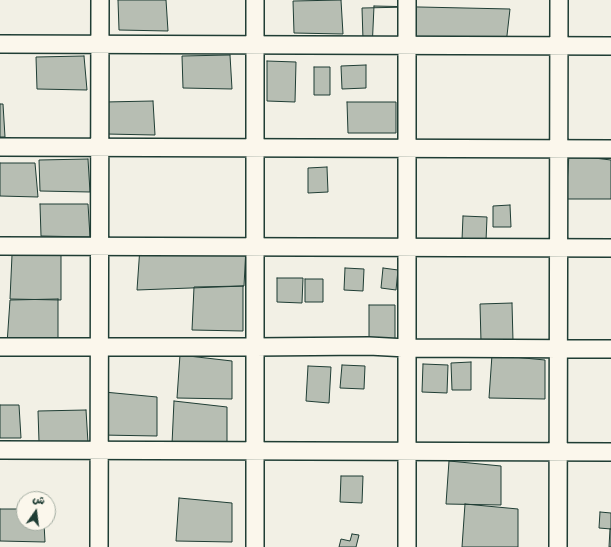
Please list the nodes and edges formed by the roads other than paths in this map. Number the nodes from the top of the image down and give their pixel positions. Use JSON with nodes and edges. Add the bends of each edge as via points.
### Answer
{"nodes":[{"id":1,"x":100,"y":0,"type":"edge"},
{"id":2,"x":255,"y":0,"type":"edge"},
{"id":3,"x":407,"y":0,"type":"edge"},
{"id":4,"x":559,"y":0,"type":"edge"},
{"id":5,"x":0,"y":44,"type":"edge"},
{"id":6,"x":100,"y":45,"type":"junction"},
{"id":7,"x":255,"y":45,"type":"junction"},
{"id":8,"x":407,"y":46,"type":"junction"},
{"id":9,"x":559,"y":46,"type":"junction"},
{"id":10,"x":611,"y":46,"type":"edge"},
{"id":11,"x":0,"y":147,"type":"edge"},
{"id":12,"x":100,"y":147,"type":"junction"},
{"id":13,"x":255,"y":148,"type":"junction"},
{"id":14,"x":407,"y":148,"type":"junction"},
{"id":15,"x":559,"y":149,"type":"junction"},
{"id":16,"x":611,"y":149,"type":"edge"},
{"id":17,"x":0,"y":246,"type":"edge"},
{"id":18,"x":100,"y":247,"type":"junction"},
{"id":19,"x":255,"y":247,"type":"junction"},
{"id":20,"x":407,"y":248,"type":"junction"},
{"id":21,"x":559,"y":248,"type":"junction"},
{"id":22,"x":611,"y":248,"type":"edge"},
{"id":23,"x":0,"y":347,"type":"edge"},
{"id":24,"x":100,"y":347,"type":"junction"},
{"id":25,"x":255,"y":348,"type":"junction"},
{"id":26,"x":407,"y":348,"type":"junction"},
{"id":27,"x":559,"y":348,"type":"junction"},
{"id":28,"x":611,"y":349,"type":"edge"},
{"id":29,"x":0,"y":450,"type":"edge"},
{"id":30,"x":100,"y":450,"type":"junction"},
{"id":31,"x":255,"y":451,"type":"junction"},
{"id":32,"x":407,"y":451,"type":"junction"},
{"id":33,"x":558,"y":452,"type":"junction"},
{"id":34,"x":611,"y":452,"type":"edge"},
{"id":35,"x":100,"y":547,"type":"edge"},
{"id":36,"x":255,"y":547,"type":"edge"},
{"id":37,"x":406,"y":547,"type":"edge"},
{"id":38,"x":558,"y":547,"type":"edge"}],
"edges":[{"from":1,"to":6,"type":"street"},
{"from":2,"to":7,"type":"street"},
{"from":3,"to":8,"type":"street"},
{"from":4,"to":9,"type":"street"},
{"from":5,"to":6,"type":"street"},
{"from":6,"to":7,"type":"street"},
{"from":6,"to":12,"type":"street"},
{"from":7,"to":8,"type":"street"},
{"from":7,"to":13,"type":"street"},
{"from":8,"to":9,"type":"street"},
{"from":8,"to":14,"type":"street"},
{"from":9,"to":10,"type":"street"},
{"from":9,"to":15,"type":"street"},
{"from":11,"to":12,"type":"street"},
{"from":12,"to":13,"type":"street"},
{"from":12,"to":18,"type":"street"},
{"from":13,"to":14,"type":"street"},
{"from":13,"to":19,"type":"street"},
{"from":14,"to":15,"type":"street"},
{"from":14,"to":20,"type":"street"},
{"from":15,"to":16,"type":"street"},
{"from":15,"to":21,"type":"street"},
{"from":17,"to":18,"type":"street"},
{"from":18,"to":19,"type":"street"},
{"from":18,"to":24,"type":"street"},
{"from":19,"to":20,"type":"street"},
{"from":19,"to":25,"type":"street"},
{"from":20,"to":21,"type":"street"},
{"from":20,"to":26,"type":"street"},
{"from":21,"to":22,"type":"street"},
{"from":21,"to":27,"type":"street"},
{"from":23,"to":24,"type":"street"},
{"from":24,"to":25,"type":"street"},
{"from":24,"to":30,"type":"street"},
{"from":25,"to":26,"type":"street"},
{"from":25,"to":31,"type":"street"},
{"from":26,"to":27,"type":"street"},
{"from":26,"to":32,"type":"street"},
{"from":27,"to":28,"type":"street"},
{"from":27,"to":33,"type":"street"},
{"from":29,"to":30,"type":"street"},
{"from":30,"to":31,"type":"street"},
{"from":30,"to":35,"type":"street"},
{"from":31,"to":32,"type":"street"},
{"from":31,"to":36,"type":"street"},
{"from":32,"to":33,"type":"street"},
{"from":32,"to":37,"type":"street"},
{"from":33,"to":34,"type":"street"},
{"from":33,"to":38,"type":"street"}]}
